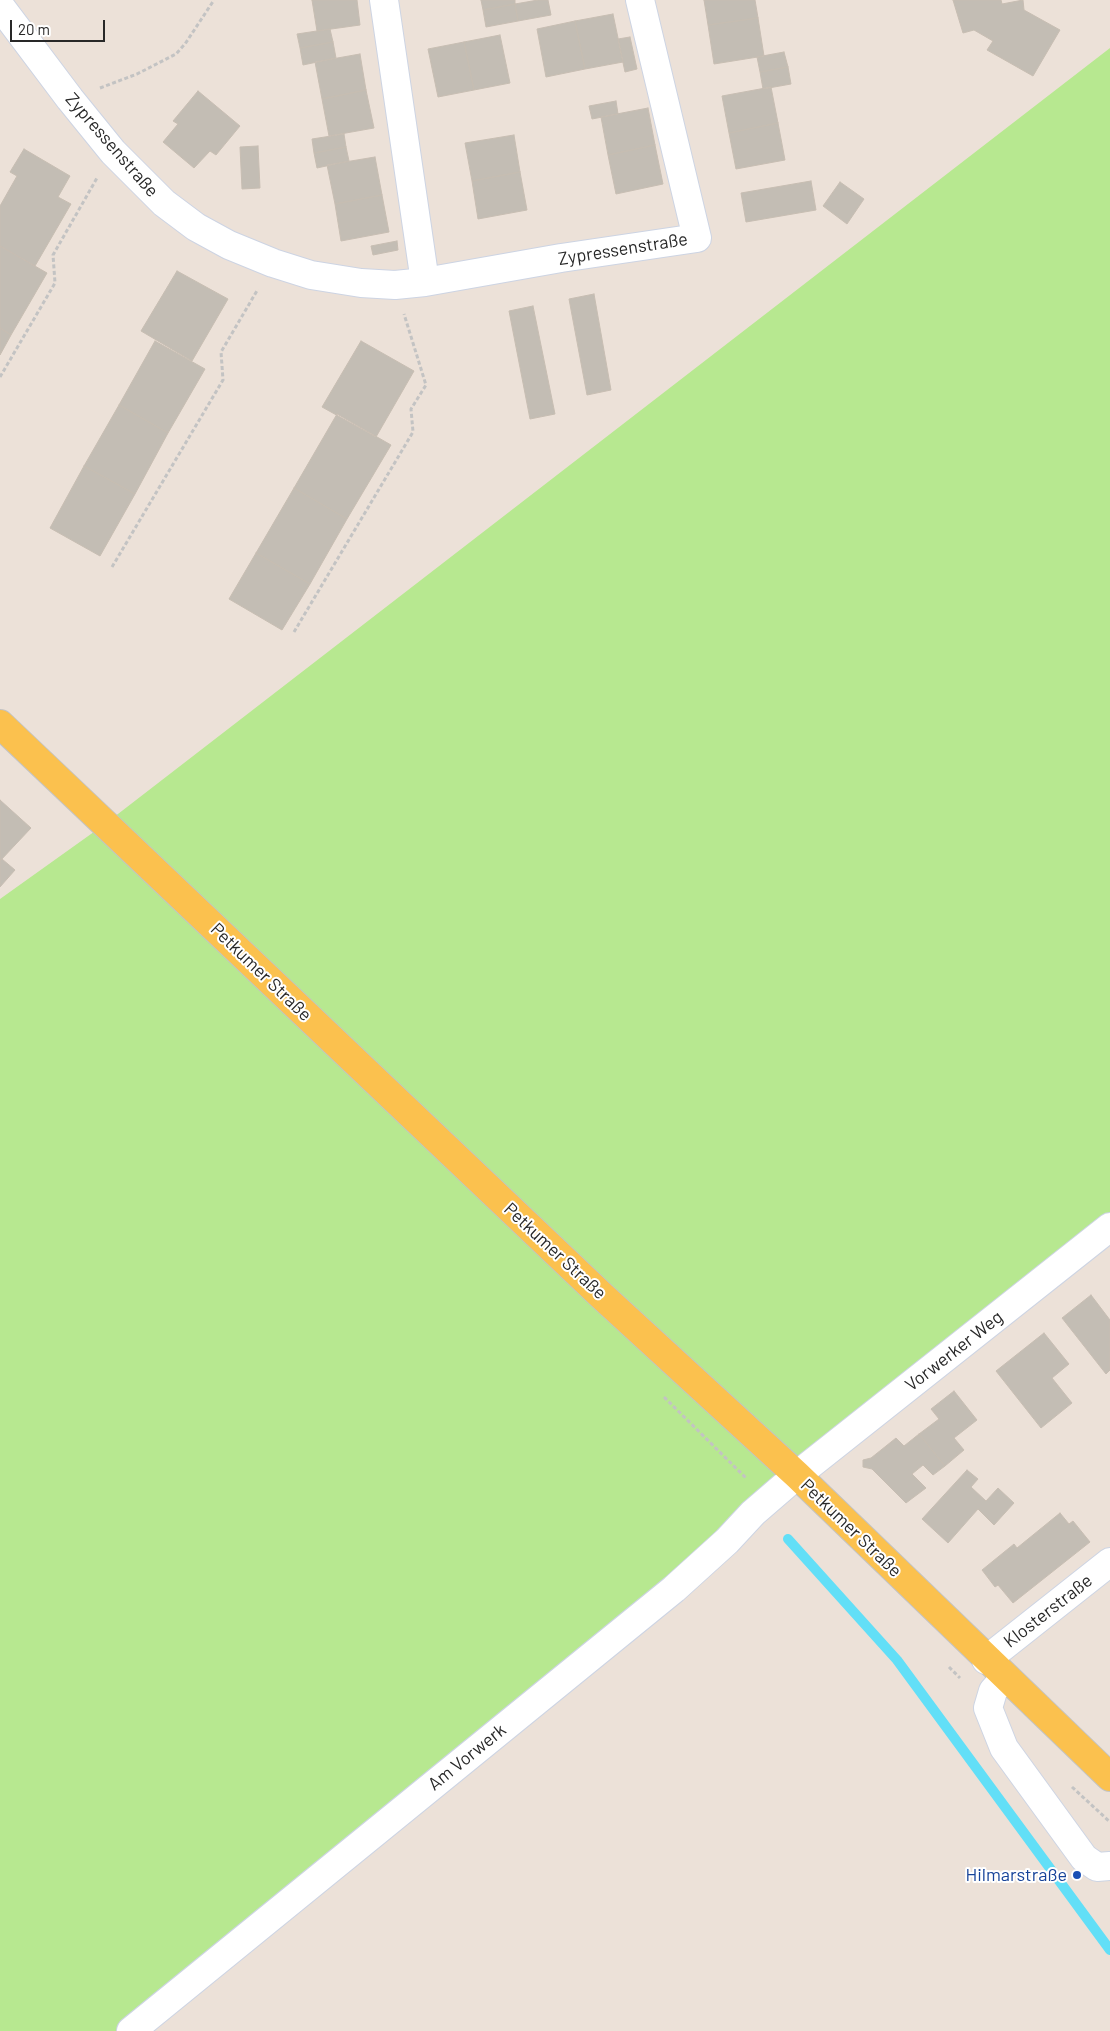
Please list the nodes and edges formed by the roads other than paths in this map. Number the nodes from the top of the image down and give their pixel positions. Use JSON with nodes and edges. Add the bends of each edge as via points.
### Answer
{"nodes":[{"id":1,"x":384,"y":0,"type":"edge"},
{"id":2,"x":640,"y":0,"type":"edge"},
{"id":3,"x":0,"y":6,"type":"edge"},
{"id":4,"x":425,"y":282,"type":"junction"},
{"id":5,"x":0,"y":724,"type":"edge"},
{"id":6,"x":1110,"y":1226,"type":"edge"},
{"id":7,"x":797,"y":1475,"type":"junction"},
{"id":8,"x":1110,"y":1562,"type":"edge"},
{"id":9,"x":996,"y":1668,"type":"junction"},
{"id":10,"x":1110,"y":1777,"type":"edge"},
{"id":11,"x":1110,"y":1866,"type":"edge"},
{"id":12,"x":131,"y":2031,"type":"edge"}],
"edges":[{"from":1,"to":4,"type":"street"},
{"from":2,"to":4,"type":"street","name":"Zypressenstraße","via":[[697,238]]},
{"from":3,"to":4,"type":"street","name":"Zypressenstraße","via":[[113,152],[164,203],[196,227],[273,263],[312,274],[395,285]]},
{"from":5,"to":7,"type":"main road","name":"Petkumer Straße","via":[[602,1296]]},
{"from":6,"to":7,"type":"street","name":"Vorwerker Weg"},
{"from":7,"to":9,"type":"main road","name":"Petkumer Straße"},
{"from":7,"to":12,"type":"street","name":"Am Vorwerk","via":[[674,1589]]},
{"from":8,"to":9,"type":"street","name":"Klosterstraße"},
{"from":9,"to":10,"type":"main road","name":"Petkumer Straße"},
{"from":9,"to":11,"type":"street","name":"Klosterstraße","via":[[988,1708],[1004,1748],[1084,1858],[1097,1867]]}]}
